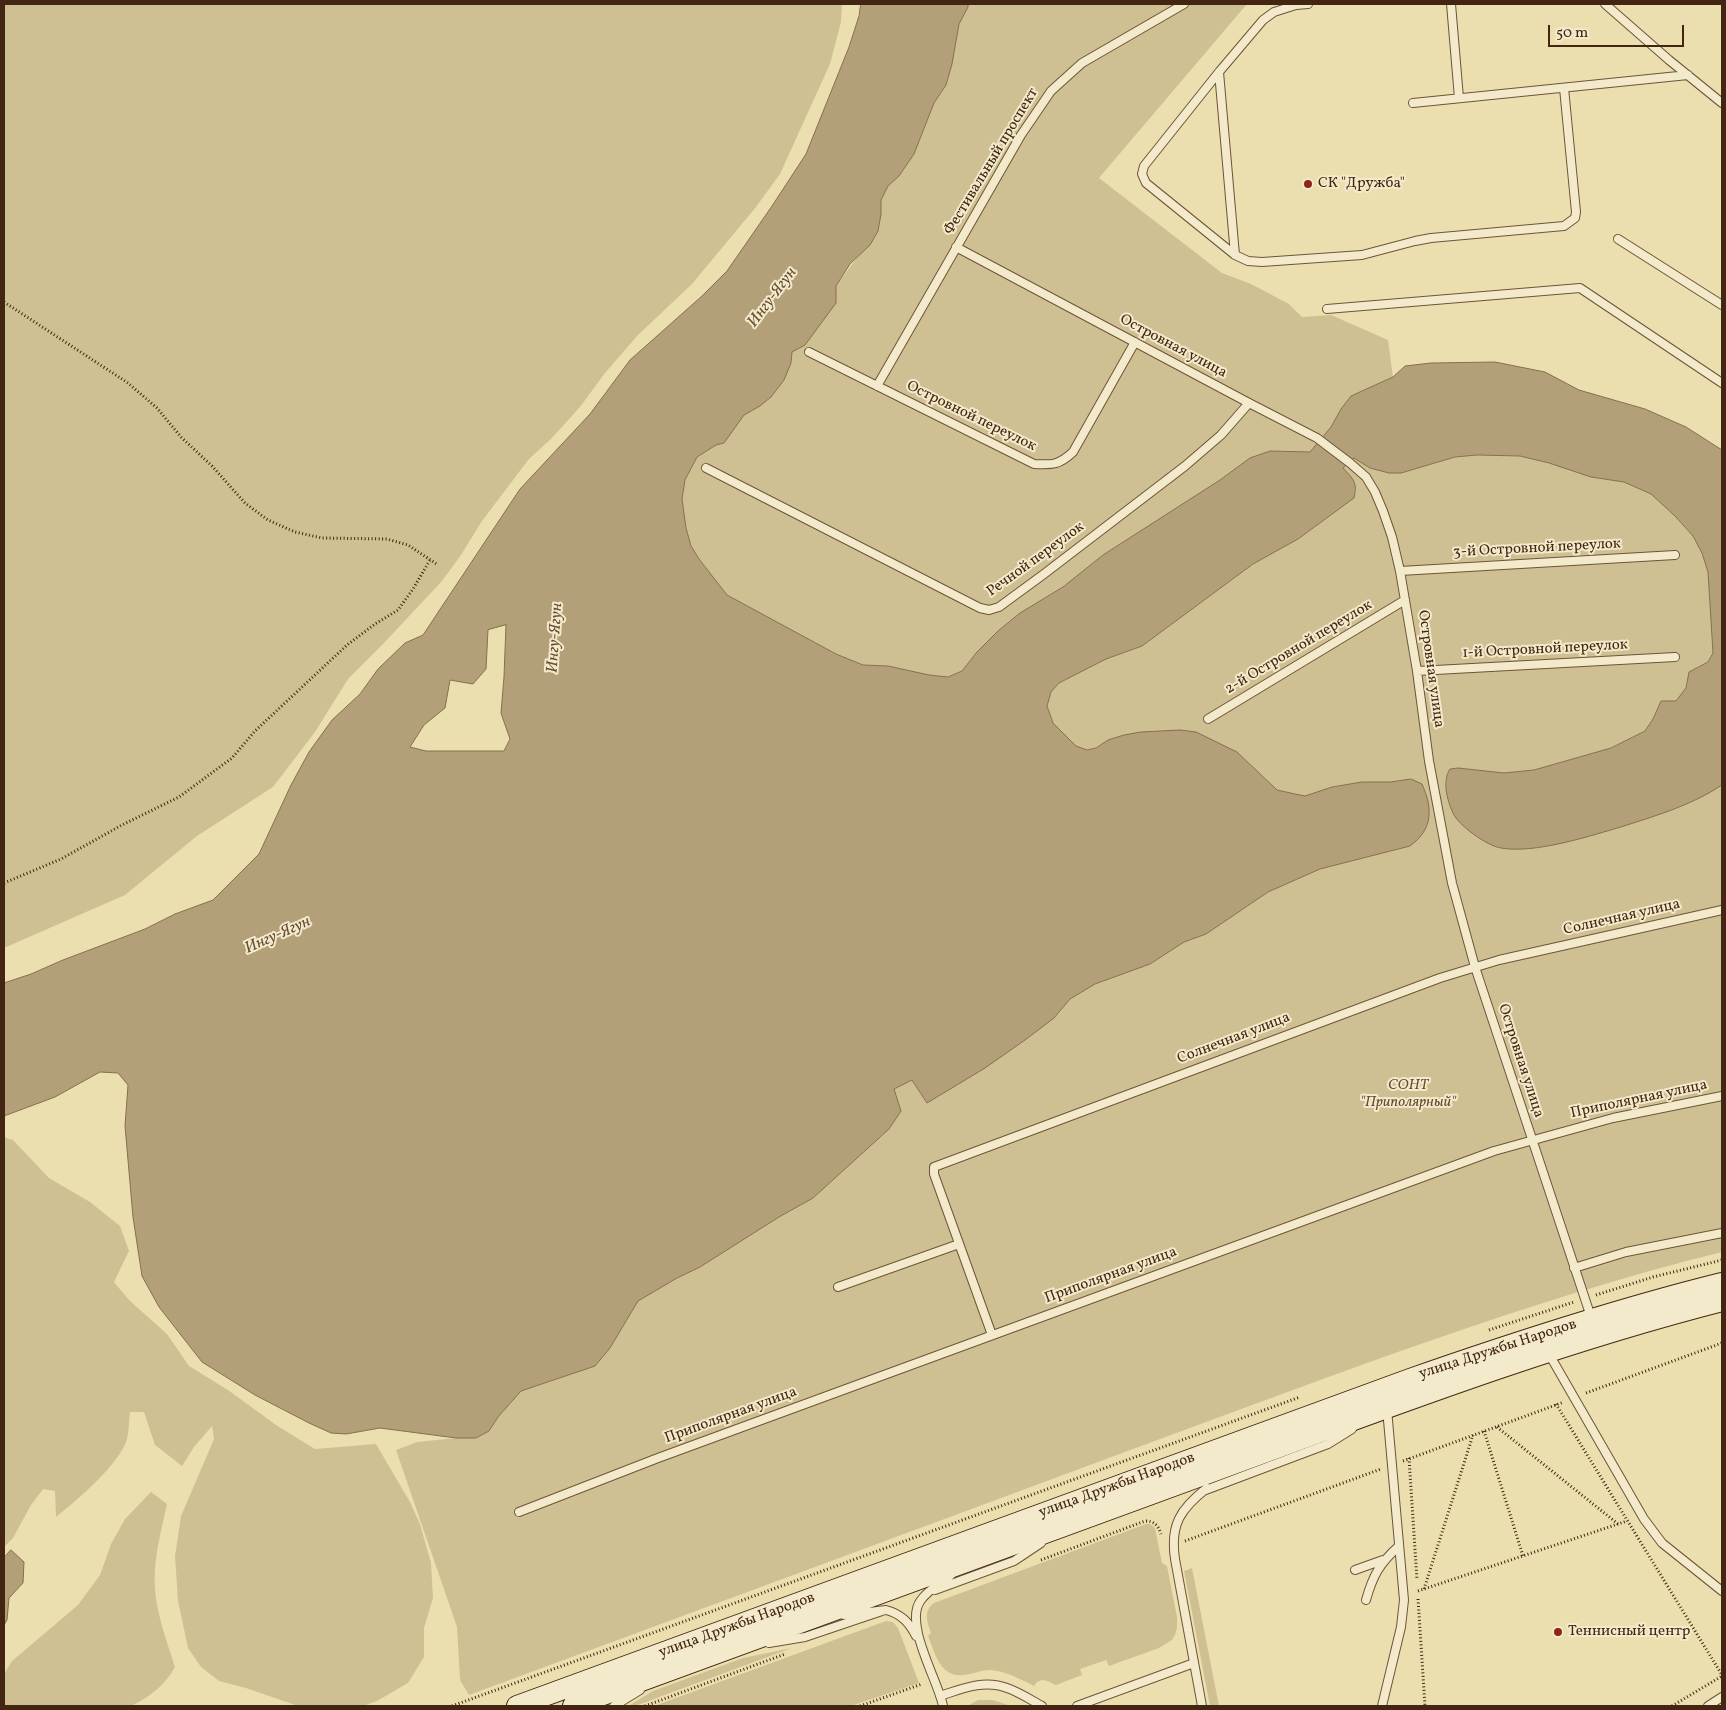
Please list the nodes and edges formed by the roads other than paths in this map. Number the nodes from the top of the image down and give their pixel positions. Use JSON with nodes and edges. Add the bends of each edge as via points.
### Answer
{"nodes":[{"id":1,"x":1184,"y":4,"type":"edge"},
{"id":2,"x":1308,"y":4,"type":"edge"},
{"id":3,"x":1451,"y":4,"type":"edge"},
{"id":4,"x":1605,"y":4,"type":"edge"},
{"id":5,"x":1219,"y":72,"type":"junction"},
{"id":6,"x":1688,"y":75,"type":"junction"},
{"id":7,"x":1564,"y":88,"type":"junction"},
{"id":8,"x":1460,"y":98,"type":"junction"},
{"id":9,"x":1413,"y":103,"type":"dead end"},
{"id":10,"x":1722,"y":103,"type":"edge"},
{"id":11,"x":1618,"y":239,"type":"dead end"},
{"id":12,"x":956,"y":247,"type":"junction"},
{"id":13,"x":1235,"y":255,"type":"junction"},
{"id":14,"x":1722,"y":305,"type":"edge"},
{"id":15,"x":1327,"y":309,"type":"dead end"},
{"id":16,"x":1135,"y":342,"type":"junction"},
{"id":17,"x":809,"y":352,"type":"dead end"},
{"id":18,"x":1722,"y":383,"type":"edge"},
{"id":19,"x":877,"y":386,"type":"junction"},
{"id":20,"x":1250,"y":404,"type":"junction"},
{"id":21,"x":706,"y":468,"type":"dead end"},
{"id":22,"x":1675,"y":555,"type":"dead end"},
{"id":23,"x":1400,"y":571,"type":"junction"},
{"id":24,"x":1405,"y":600,"type":"junction"},
{"id":25,"x":1675,"y":657,"type":"dead end"},
{"id":26,"x":1417,"y":671,"type":"junction"},
{"id":27,"x":1208,"y":719,"type":"dead end"},
{"id":28,"x":1722,"y":910,"type":"edge"},
{"id":29,"x":1475,"y":967,"type":"junction"},
{"id":30,"x":1722,"y":1096,"type":"edge"},
{"id":31,"x":1532,"y":1140,"type":"junction"},
{"id":32,"x":1722,"y":1233,"type":"edge"},
{"id":33,"x":958,"y":1244,"type":"junction"},
{"id":34,"x":1574,"y":1268,"type":"junction"},
{"id":35,"x":1722,"y":1283,"type":"edge"},
{"id":36,"x":838,"y":1287,"type":"dead end"},
{"id":37,"x":1722,"y":1302,"type":"edge"},
{"id":38,"x":1591,"y":1319,"type":"junction"},
{"id":39,"x":992,"y":1335,"type":"junction"},
{"id":40,"x":1548,"y":1353,"type":"junction"},
{"id":41,"x":1387,"y":1408,"type":"junction"},
{"id":42,"x":1242,"y":1461,"type":"junction"},
{"id":43,"x":1203,"y":1491,"type":"junction"},
{"id":44,"x":519,"y":1512,"type":"dead end"},
{"id":45,"x":1067,"y":1525,"type":"junction"},
{"id":46,"x":1399,"y":1546,"type":"junction"},
{"id":47,"x":1384,"y":1559,"type":"junction"},
{"id":48,"x":970,"y":1561,"type":"junction"},
{"id":49,"x":1355,"y":1570,"type":"dead end"},
{"id":50,"x":1722,"y":1591,"type":"edge"},
{"id":51,"x":925,"y":1596,"type":"junction"},
{"id":52,"x":1366,"y":1600,"type":"dead end"},
{"id":53,"x":882,"y":1610,"type":"junction"},
{"id":54,"x":813,"y":1618,"type":"junction"},
{"id":55,"x":730,"y":1649,"type":"junction"},
{"id":56,"x":925,"y":1656,"type":"junction"},
{"id":57,"x":1194,"y":1663,"type":"junction"},
{"id":58,"x":672,"y":1670,"type":"junction"},
{"id":59,"x":940,"y":1696,"type":"junction"},
{"id":60,"x":1722,"y":1697,"type":"edge"},
{"id":61,"x":517,"y":1706,"type":"edge"},
{"id":62,"x":575,"y":1706,"type":"edge"},
{"id":63,"x":614,"y":1706,"type":"edge"},
{"id":64,"x":943,"y":1706,"type":"edge"},
{"id":65,"x":1042,"y":1706,"type":"edge"},
{"id":66,"x":1078,"y":1706,"type":"edge"},
{"id":67,"x":1202,"y":1706,"type":"edge"},
{"id":68,"x":1382,"y":1706,"type":"edge"},
{"id":69,"x":1708,"y":1706,"type":"edge"}],
"edges":[{"from":1,"to":12,"type":"lane","name":"Фестивальный проспект","via":[[1082,63],[1052,92],[1021,135]]},
{"from":2,"to":5,"type":"lane","via":[[1274,12],[1263,20]]},
{"from":3,"to":8,"type":"lane"},
{"from":4,"to":6,"type":"lane"},
{"from":5,"to":13,"type":"lane"},
{"from":5,"to":13,"type":"lane","via":[[1144,166],[1142,174],[1146,183]]},
{"from":6,"to":7,"type":"lane"},
{"from":6,"to":10,"type":"lane"},
{"from":7,"to":8,"type":"lane"},
{"from":7,"to":13,"type":"lane","via":[[1576,212],[1564,226],[1423,239],[1362,255],[1262,262],[1248,261]]},
{"from":8,"to":9,"type":"lane"},
{"from":11,"to":14,"type":"lane"},
{"from":12,"to":16,"type":"lane","name":"Островная улица"},
{"from":12,"to":19,"type":"lane","name":"Фестивальный проспект"},
{"from":15,"to":18,"type":"lane","via":[[1580,288]]},
{"from":16,"to":19,"type":"lane","name":"Островной переулок","via":[[1073,452],[1057,464],[1034,464]]},
{"from":16,"to":20,"type":"lane","name":"Островная улица"},
{"from":17,"to":19,"type":"lane","name":"Островной переулок"},
{"from":20,"to":21,"type":"lane","name":"Речной переулок","via":[[1185,466],[1037,580],[999,607],[989,610]]},
{"from":20,"to":23,"type":"lane","name":"Островная улица","via":[[1317,438],[1366,477],[1383,510]]},
{"from":22,"to":23,"type":"lane","name":"3-й Островной переулок"},
{"from":23,"to":24,"type":"lane","name":"Островная улица"},
{"from":24,"to":26,"type":"lane","name":"Островная улица"},
{"from":24,"to":27,"type":"lane","name":"2-й Островной переулок"},
{"from":25,"to":26,"type":"lane","name":"1-й Островной переулок"},
{"from":26,"to":29,"type":"lane","name":"Островная улица","via":[[1429,762],[1450,874]]},
{"from":28,"to":29,"type":"lane","name":"Солнечная улица"},
{"from":29,"to":31,"type":"lane","name":"Островная улица"},
{"from":29,"to":33,"type":"lane","name":"Солнечная улица","via":[[1415,986],[934,1167]]},
{"from":30,"to":31,"type":"lane","name":"Приполярная улица","via":[[1613,1118]]},
{"from":31,"to":34,"type":"lane","name":"Островная улица"},
{"from":31,"to":39,"type":"lane","name":"Приполярная улица","via":[[1494,1151]]},
{"from":32,"to":34,"type":"lane","via":[[1626,1252]]},
{"from":33,"to":36,"type":"lane"},
{"from":33,"to":39,"type":"lane","name":"Солнечная улица"},
{"from":34,"to":38,"type":"lane","name":"Островная улица"},
{"from":35,"to":38,"type":"main road","name":"улица Дружбы Народов"},
{"from":37,"to":40,"type":"main road","name":"улица Дружбы Народов"},
{"from":38,"to":61,"type":"main road","name":"улица Дружбы Народов","via":[[1401,1382]]},
{"from":39,"to":44,"type":"lane","name":"Приполярная улица"},
{"from":40,"to":41,"type":"main road","name":"улица Дружбы Народов"},
{"from":40,"to":50,"type":"lane","via":[[1644,1519],[1662,1543]]},
{"from":41,"to":42,"type":"main road","name":"улица Дружбы Народов"},
{"from":41,"to":43,"type":"lane","via":[[1328,1444]]},
{"from":41,"to":46,"type":"lane"},
{"from":42,"to":43,"type":"lane"},
{"from":42,"to":45,"type":"main road","name":"улица Дружбы Народов"},
{"from":43,"to":57,"type":"lane","via":[[1180,1515],[1173,1539]]},
{"from":45,"to":48,"type":"main road","name":"улица Дружбы Народов"},
{"from":45,"to":51,"type":"lane","via":[[1014,1561]]},
{"from":46,"to":47,"type":"lane"},
{"from":46,"to":68,"type":"lane","via":[[1404,1600],[1402,1627]]},
{"from":47,"to":49,"type":"lane"},
{"from":47,"to":52,"type":"lane","via":[[1376,1571]]},
{"from":48,"to":51,"type":"lane"},
{"from":48,"to":54,"type":"main road","name":"улица Дружбы Народов"},
{"from":51,"to":56,"type":"lane","via":[[918,1604],[916,1616]]},
{"from":53,"to":54,"type":"lane"},
{"from":53,"to":55,"type":"lane","via":[[805,1637]]},
{"from":53,"to":56,"type":"lane","via":[[905,1619]]},
{"from":54,"to":55,"type":"main road","name":"улица Дружбы Народов"},
{"from":55,"to":58,"type":"main road","name":"улица Дружбы Народов"},
{"from":56,"to":59,"type":"lane"},
{"from":57,"to":66,"type":"lane"},
{"from":57,"to":67,"type":"lane"},
{"from":58,"to":62,"type":"main road","name":"улица Дружбы Народов"},
{"from":58,"to":63,"type":"lane"},
{"from":59,"to":64,"type":"lane"},
{"from":59,"to":65,"type":"lane","via":[[991,1684],[1006,1687]]},
{"from":60,"to":69,"type":"lane"}]}
